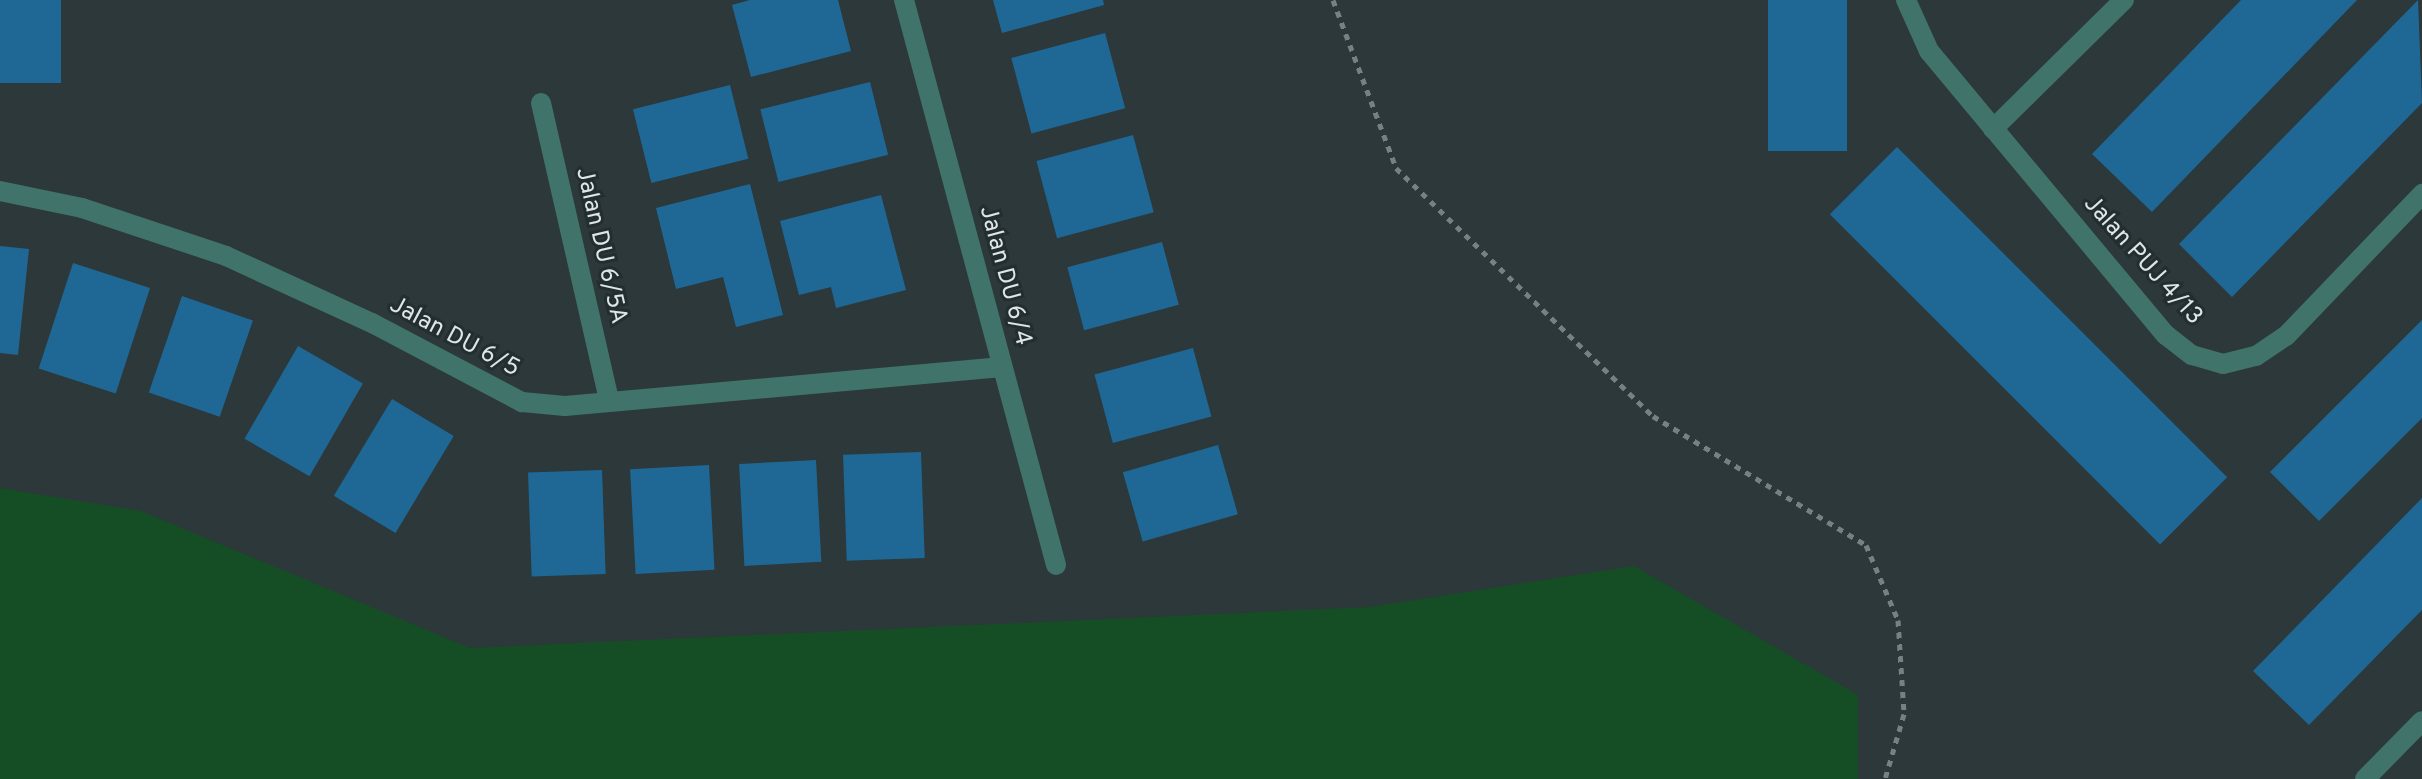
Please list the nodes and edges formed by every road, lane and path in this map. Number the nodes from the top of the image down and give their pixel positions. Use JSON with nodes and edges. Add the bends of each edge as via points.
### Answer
{"nodes":[{"id":1,"x":904,"y":0,"type":"edge"},
{"id":2,"x":1333,"y":0,"type":"edge"},
{"id":3,"x":1906,"y":0,"type":"edge"},
{"id":4,"x":2124,"y":0,"type":"edge"},
{"id":5,"x":541,"y":103,"type":"dead end"},
{"id":6,"x":1993,"y":129,"type":"junction"},
{"id":7,"x":0,"y":191,"type":"edge"},
{"id":8,"x":2422,"y":194,"type":"edge"},
{"id":9,"x":1002,"y":367,"type":"junction"},
{"id":10,"x":609,"y":401,"type":"junction"},
{"id":11,"x":1056,"y":565,"type":"dead end"},
{"id":12,"x":2422,"y":721,"type":"edge"},
{"id":13,"x":1885,"y":779,"type":"edge"},
{"id":14,"x":2365,"y":779,"type":"edge"}],
"edges":[{"from":1,"to":9,"type":"street","name":"Jalan DU 6/4"},
{"from":2,"to":13,"type":"path","via":[[1396,168],[1653,416],[1866,545],[1898,620],[1904,714]]},
{"from":3,"to":6,"type":"street","name":"Jalan PUJ 4/13","via":[[1929,51]]},
{"from":4,"to":6,"type":"street"},
{"from":5,"to":10,"type":"street","name":"Jalan DU 6/5A"},
{"from":6,"to":8,"type":"street","name":"Jalan PUJ 4/13","via":[[2166,335],[2192,355],[2223,364],[2256,356],[2286,336]]},
{"from":7,"to":10,"type":"street","name":"Jalan DU 6/5","via":[[82,208],[226,256],[372,323],[522,402],[565,406]]},
{"from":9,"to":10,"type":"street","name":"Jalan DU 6/5"},
{"from":9,"to":11,"type":"street","name":"Jalan DU 6/4"},
{"from":12,"to":14,"type":"street"}]}
